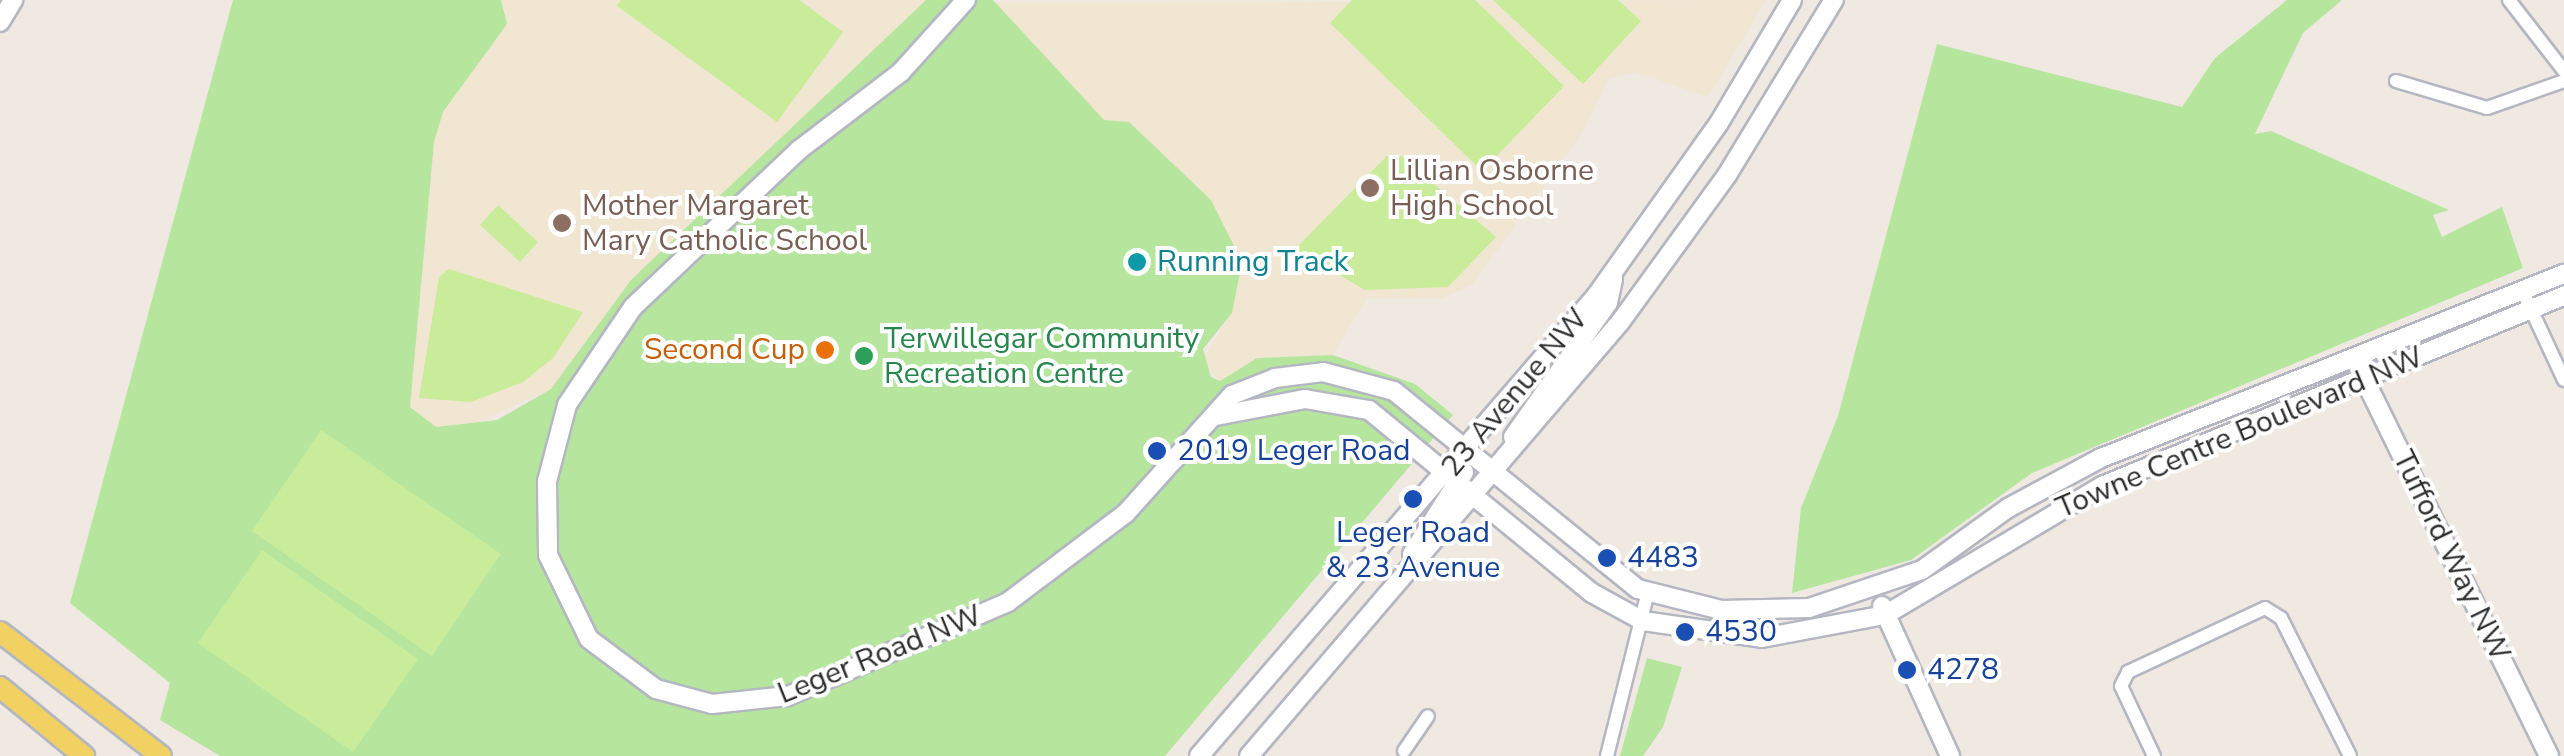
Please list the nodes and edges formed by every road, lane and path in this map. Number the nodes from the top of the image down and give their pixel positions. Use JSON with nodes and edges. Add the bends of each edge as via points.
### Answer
{"nodes":[{"id":1,"x":13,"y":0,"type":"edge"},
{"id":2,"x":966,"y":0,"type":"edge"},
{"id":3,"x":1792,"y":0,"type":"edge"},
{"id":4,"x":1834,"y":0,"type":"edge"},
{"id":5,"x":2509,"y":0,"type":"edge"},
{"id":6,"x":0,"y":22,"type":"edge"},
{"id":7,"x":2564,"y":71,"type":"edge"},
{"id":8,"x":2396,"y":80,"type":"dead end"},
{"id":9,"x":2564,"y":81,"type":"edge"},
{"id":10,"x":1615,"y":271,"type":"junction"},
{"id":11,"x":2564,"y":274,"type":"edge"},
{"id":12,"x":2523,"y":292,"type":"junction"},
{"id":13,"x":2564,"y":296,"type":"edge"},
{"id":14,"x":2530,"y":312,"type":"junction"},
{"id":15,"x":2354,"y":356,"type":"junction"},
{"id":16,"x":2364,"y":378,"type":"junction"},
{"id":17,"x":2564,"y":380,"type":"edge"},
{"id":18,"x":1216,"y":416,"type":"junction"},
{"id":19,"x":1468,"y":452,"type":"junction"},
{"id":20,"x":1491,"y":475,"type":"junction"},
{"id":21,"x":1456,"y":477,"type":"junction"},
{"id":22,"x":1477,"y":497,"type":"junction"},
{"id":23,"x":1877,"y":591,"type":"junction"},
{"id":24,"x":1648,"y":592,"type":"junction"},
{"id":25,"x":1885,"y":615,"type":"junction"},
{"id":26,"x":1643,"y":621,"type":"junction"},
{"id":27,"x":0,"y":632,"type":"edge"},
{"id":28,"x":1313,"y":683,"type":"junction"},
{"id":29,"x":0,"y":686,"type":"edge"},
{"id":30,"x":1428,"y":716,"type":"dead end"},
{"id":31,"x":1404,"y":754,"type":"edge"},
{"id":32,"x":84,"y":756,"type":"edge"},
{"id":33,"x":161,"y":756,"type":"edge"},
{"id":34,"x":1199,"y":756,"type":"edge"},
{"id":35,"x":1249,"y":756,"type":"edge"},
{"id":36,"x":1607,"y":756,"type":"edge"},
{"id":37,"x":1950,"y":756,"type":"edge"},
{"id":38,"x":2154,"y":756,"type":"edge"},
{"id":39,"x":2350,"y":756,"type":"edge"},
{"id":40,"x":2549,"y":756,"type":"edge"}],
"edges":[{"from":1,"to":6,"type":"street"},
{"from":2,"to":18,"type":"street","name":"Leger Road NW","via":[[902,72],[798,150],[654,288],[590,361],[558,430],[545,504],[548,555],[575,621],[620,668],[674,696],[750,704],[788,696],[1008,602],[1126,513]]},
{"from":3,"to":10,"type":"street","name":"23 Avenue NW"},
{"from":4,"to":20,"type":"street","name":"23 Avenue NW","via":[[1665,263]]},
{"from":5,"to":7,"type":"street"},
{"from":8,"to":9,"type":"street","via":[[2487,108]]},
{"from":10,"to":19,"type":"street","name":"23 Avenue NW"},
{"from":10,"to":20,"type":"street","via":[[1608,303]]},
{"from":11,"to":12,"type":"street","name":"Towne Centre Boulevard NW"},
{"from":12,"to":14,"type":"street"},
{"from":12,"to":15,"type":"street","name":"Towne Centre Boulevard NW"},
{"from":13,"to":14,"type":"street","name":"Towne Centre Boulevard NW"},
{"from":14,"to":16,"type":"street","name":"Towne Centre Boulevard NW"},
{"from":14,"to":17,"type":"street"},
{"from":15,"to":16,"type":"street","name":"Tufford Way NW"},
{"from":15,"to":23,"type":"street","name":"Towne Centre Boulevard NW","via":[[2100,458]]},
{"from":16,"to":25,"type":"street","name":"Towne Centre Boulevard NW","via":[[2102,486]]},
{"from":16,"to":40,"type":"street","name":"Tufford Way NW"},
{"from":18,"to":19,"type":"street","name":"Leger Road NW","via":[[1249,386],[1322,372],[1394,392]]},
{"from":18,"to":21,"type":"street","via":[[1305,399],[1350,404],[1386,418]]},
{"from":19,"to":20,"type":"street","name":"Leger Road NW"},
{"from":19,"to":21,"type":"street","name":"23 Avenue NW"},
{"from":20,"to":22,"type":"street","name":"23 Avenue NW"},
{"from":20,"to":24,"type":"street","name":"Towne Centre Boulevard NW","via":[[1602,568]]},
{"from":21,"to":22,"type":"street","name":"Towne Centre Boulevard NW"},
{"from":21,"to":28,"type":"street"},
{"from":21,"to":34,"type":"street","name":"23 Avenue NW"},
{"from":22,"to":26,"type":"street","name":"Towne Centre Boulevard NW","via":[[1592,592]]},
{"from":22,"to":28,"type":"street","name":"23 Avenue NW"},
{"from":23,"to":24,"type":"street","name":"Towne Centre Boulevard NW","via":[[1765,612]]},
{"from":23,"to":25,"type":"street"},
{"from":24,"to":26,"type":"street"},
{"from":25,"to":26,"type":"street","name":"Towne Centre Boulevard NW","via":[[1762,638]]},
{"from":25,"to":37,"type":"street"},
{"from":26,"to":36,"type":"street"},
{"from":27,"to":33,"type":"main road"},
{"from":28,"to":35,"type":"street","name":"23 Avenue NW"},
{"from":29,"to":32,"type":"main road"},
{"from":30,"to":31,"type":"street"},
{"from":38,"to":39,"type":"street","via":[[2121,686],[2128,672],[2265,608],[2281,618]]}]}
